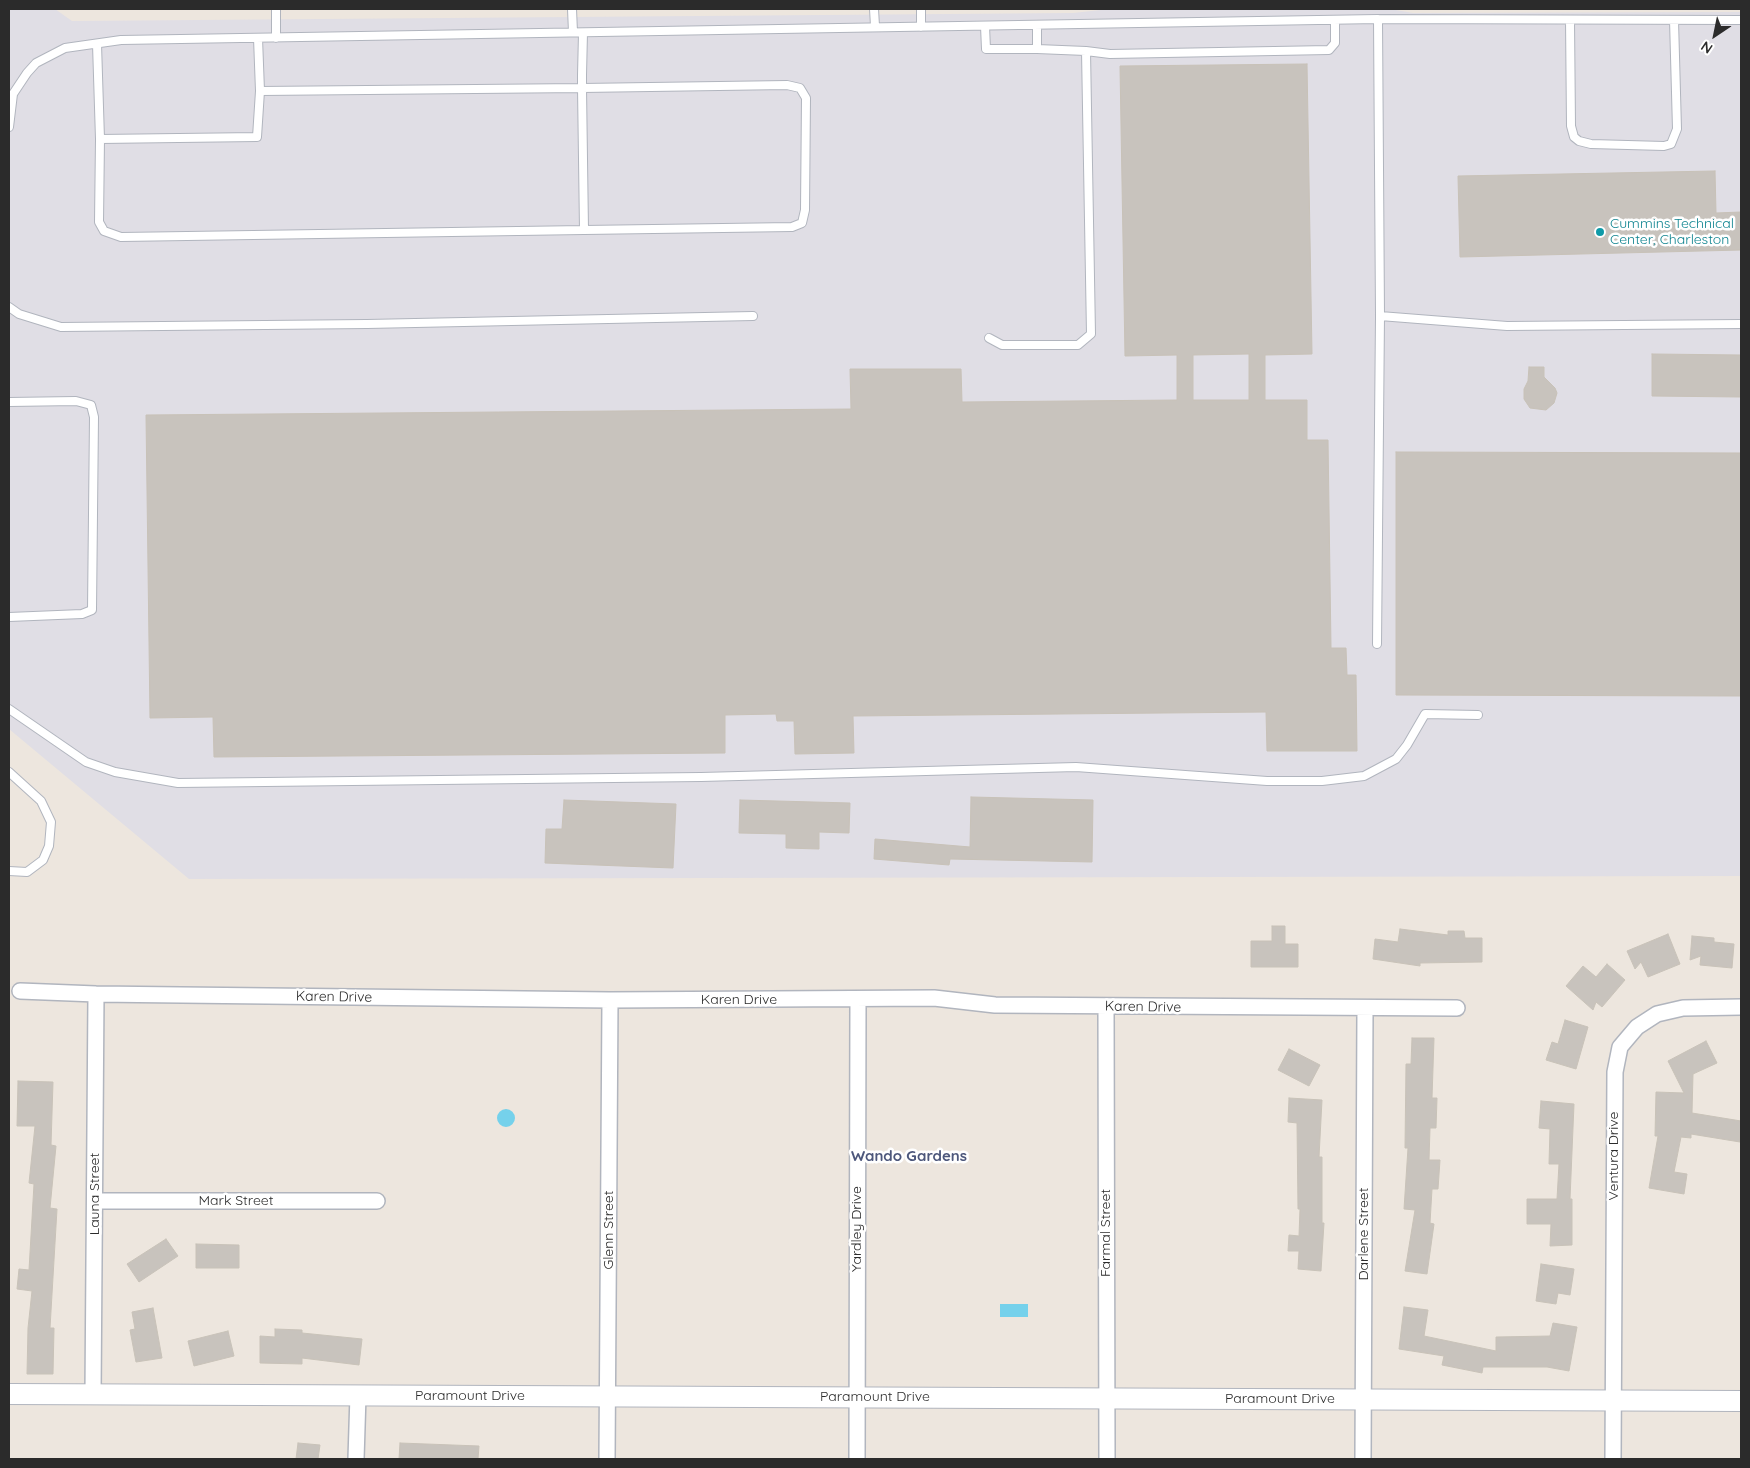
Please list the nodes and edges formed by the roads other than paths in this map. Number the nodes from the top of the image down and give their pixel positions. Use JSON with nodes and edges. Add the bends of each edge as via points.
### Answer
{"nodes":[{"id":1,"x":276,"y":9,"type":"edge"},
{"id":2,"x":572,"y":9,"type":"edge"},
{"id":3,"x":874,"y":9,"type":"edge"},
{"id":4,"x":921,"y":9,"type":"edge"},
{"id":5,"x":1378,"y":19,"type":"junction"},
{"id":6,"x":1335,"y":20,"type":"junction"},
{"id":7,"x":1570,"y":20,"type":"junction"},
{"id":8,"x":1674,"y":20,"type":"junction"},
{"id":9,"x":1741,"y":20,"type":"edge"},
{"id":10,"x":1037,"y":25,"type":"junction"},
{"id":11,"x":875,"y":26,"type":"junction"},
{"id":12,"x":985,"y":26,"type":"junction"},
{"id":13,"x":921,"y":27,"type":"junction"},
{"id":14,"x":573,"y":32,"type":"junction"},
{"id":15,"x":583,"y":33,"type":"junction"},
{"id":16,"x":258,"y":38,"type":"junction"},
{"id":17,"x":276,"y":38,"type":"junction"},
{"id":18,"x":97,"y":44,"type":"junction"},
{"id":19,"x":1037,"y":49,"type":"junction"},
{"id":20,"x":1086,"y":51,"type":"junction"},
{"id":21,"x":582,"y":88,"type":"junction"},
{"id":22,"x":260,"y":91,"type":"junction"},
{"id":23,"x":9,"y":127,"type":"edge"},
{"id":24,"x":100,"y":139,"type":"junction"},
{"id":25,"x":584,"y":230,"type":"junction"},
{"id":26,"x":9,"y":306,"type":"edge"},
{"id":27,"x":753,"y":316,"type":"dead end"},
{"id":28,"x":1380,"y":316,"type":"junction"},
{"id":29,"x":1741,"y":324,"type":"edge"},
{"id":30,"x":989,"y":338,"type":"dead end"},
{"id":31,"x":9,"y":402,"type":"edge"},
{"id":32,"x":9,"y":617,"type":"edge"},
{"id":33,"x":1377,"y":644,"type":"dead end"},
{"id":34,"x":9,"y":710,"type":"edge"},
{"id":35,"x":1478,"y":715,"type":"dead end"},
{"id":36,"x":9,"y":772,"type":"edge"},
{"id":37,"x":9,"y":872,"type":"edge"},
{"id":38,"x":20,"y":991,"type":"dead end"},
{"id":39,"x":96,"y":994,"type":"junction"},
{"id":40,"x":858,"y":999,"type":"junction"},
{"id":41,"x":610,"y":1000,"type":"junction"},
{"id":42,"x":1106,"y":1006,"type":"junction"},
{"id":43,"x":1741,"y":1007,"type":"edge"},
{"id":44,"x":1458,"y":1008,"type":"dead end"},
{"id":45,"x":1365,"y":1009,"type":"junction"},
{"id":46,"x":95,"y":1201,"type":"junction"},
{"id":47,"x":377,"y":1201,"type":"dead end"},
{"id":48,"x":9,"y":1394,"type":"edge"},
{"id":49,"x":93,"y":1394,"type":"junction"},
{"id":50,"x":358,"y":1395,"type":"junction"},
{"id":51,"x":608,"y":1396,"type":"junction"},
{"id":52,"x":857,"y":1397,"type":"junction"},
{"id":53,"x":1106,"y":1398,"type":"junction"},
{"id":54,"x":1363,"y":1399,"type":"junction"},
{"id":55,"x":1614,"y":1400,"type":"junction"},
{"id":56,"x":1741,"y":1401,"type":"edge"},
{"id":57,"x":356,"y":1459,"type":"edge"},
{"id":58,"x":607,"y":1459,"type":"edge"},
{"id":59,"x":857,"y":1459,"type":"edge"},
{"id":60,"x":1107,"y":1459,"type":"edge"},
{"id":61,"x":1363,"y":1459,"type":"edge"},
{"id":62,"x":1613,"y":1459,"type":"edge"}],
"edges":[{"from":1,"to":17,"type":"lane"},
{"from":2,"to":14,"type":"lane"},
{"from":3,"to":11,"type":"lane"},
{"from":4,"to":13,"type":"lane"},
{"from":5,"to":6,"type":"lane"},
{"from":5,"to":7,"type":"lane"},
{"from":5,"to":28,"type":"lane"},
{"from":6,"to":10,"type":"lane"},
{"from":6,"to":20,"type":"lane","via":[[1335,44],[1329,50],[1110,54]]},
{"from":7,"to":8,"type":"lane"},
{"from":7,"to":8,"type":"lane","via":[[1574,137],[1590,144],[1664,146],[1672,144],[1677,129]]},
{"from":8,"to":9,"type":"lane"},
{"from":10,"to":12,"type":"lane"},
{"from":10,"to":19,"type":"lane"},
{"from":11,"to":13,"type":"lane"},
{"from":11,"to":15,"type":"lane"},
{"from":12,"to":13,"type":"lane"},
{"from":12,"to":19,"type":"lane","via":[[986,49]]},
{"from":14,"to":15,"type":"lane"},
{"from":14,"to":17,"type":"lane"},
{"from":15,"to":21,"type":"lane"},
{"from":16,"to":17,"type":"lane"},
{"from":16,"to":18,"type":"lane","via":[[120,40]]},
{"from":16,"to":22,"type":"lane"},
{"from":18,"to":23,"type":"lane","via":[[65,48],[26,72],[14,94]]},
{"from":18,"to":24,"type":"lane"},
{"from":19,"to":20,"type":"lane"},
{"from":20,"to":30,"type":"lane","via":[[1090,334],[1078,345],[1002,346]]},
{"from":21,"to":22,"type":"lane"},
{"from":21,"to":25,"type":"lane"},
{"from":21,"to":25,"type":"lane","via":[[786,85],[800,88],[806,98],[805,210],[802,222],[792,227]]},
{"from":22,"to":24,"type":"lane","via":[[256,137]]},
{"from":24,"to":25,"type":"lane","via":[[99,222],[104,231],[121,237]]},
{"from":26,"to":27,"type":"lane","via":[[20,314],[61,327]]},
{"from":28,"to":29,"type":"lane","via":[[1507,326]]},
{"from":28,"to":33,"type":"lane"},
{"from":31,"to":32,"type":"lane","via":[[76,401],[91,405],[94,418],[92,610],[82,614]]},
{"from":34,"to":35,"type":"lane","via":[[86,762],[115,772],[178,783],[701,777],[1076,767],[1267,781],[1322,781],[1364,776],[1396,759],[1424,714]]},
{"from":36,"to":37,"type":"lane","via":[[41,801],[51,822],[49,846],[43,860],[27,872]]},
{"from":38,"to":39,"type":"street","name":"Karen Drive"},
{"from":39,"to":41,"type":"street","name":"Karen Drive"},
{"from":39,"to":46,"type":"street","name":"Launa Street"},
{"from":40,"to":41,"type":"street","name":"Karen Drive"},
{"from":40,"to":42,"type":"street","name":"Karen Drive","via":[[934,998],[995,1005]]},
{"from":40,"to":52,"type":"street","name":"Yardley Drive"},
{"from":41,"to":51,"type":"street","name":"Glenn Street"},
{"from":42,"to":45,"type":"street","name":"Karen Drive"},
{"from":42,"to":53,"type":"street","name":"Farmal Street"},
{"from":43,"to":55,"type":"street","name":"Ventura Drive","via":[[1683,1008],[1657,1014],[1637,1027],[1620,1047],[1615,1072]]},
{"from":44,"to":45,"type":"street","name":"Karen Drive"},
{"from":45,"to":54,"type":"street","name":"Darlene Street"},
{"from":46,"to":47,"type":"street","name":"Mark Street"},
{"from":46,"to":49,"type":"street","name":"Launa Street"},
{"from":48,"to":49,"type":"street","name":"Paramount Drive"},
{"from":49,"to":50,"type":"street","name":"Paramount Drive"},
{"from":50,"to":51,"type":"street","name":"Paramount Drive"},
{"from":50,"to":57,"type":"street"},
{"from":51,"to":52,"type":"street","name":"Paramount Drive"},
{"from":51,"to":58,"type":"street","name":"Glenn Street"},
{"from":52,"to":53,"type":"street","name":"Paramount Drive"},
{"from":52,"to":59,"type":"street","name":"Yardley Drive"},
{"from":53,"to":54,"type":"street","name":"Paramount Drive"},
{"from":53,"to":60,"type":"street","name":"Farmal Street"},
{"from":54,"to":55,"type":"street","name":"Paramount Drive"},
{"from":54,"to":61,"type":"street","name":"Darlene Street"},
{"from":55,"to":56,"type":"street","name":"Paramount Drive"},
{"from":55,"to":62,"type":"street","name":"Ventura Drive"}]}
